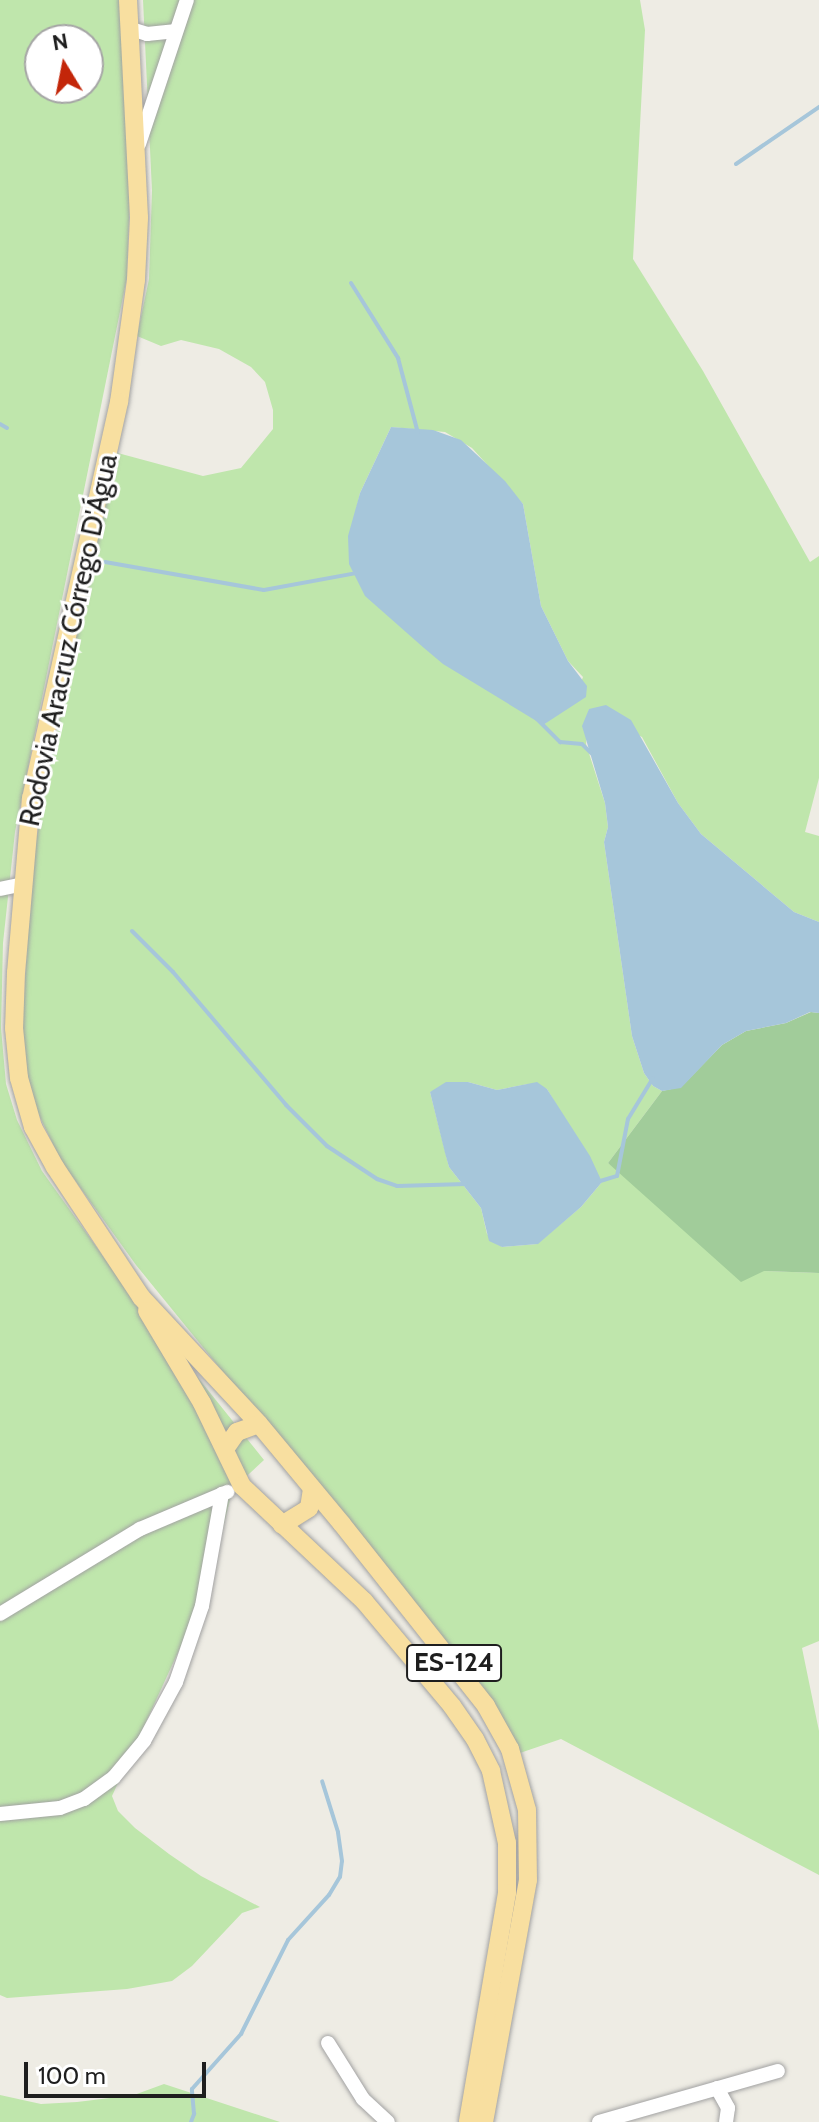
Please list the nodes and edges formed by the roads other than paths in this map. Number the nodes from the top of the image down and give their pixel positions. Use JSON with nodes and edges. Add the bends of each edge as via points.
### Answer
{"nodes":[{"id":1,"x":128,"y":0,"type":"edge"},
{"id":2,"x":187,"y":0,"type":"edge"},
{"id":3,"x":131,"y":29,"type":"junction"},
{"id":4,"x":174,"y":31,"type":"junction"},
{"id":5,"x":136,"y":151,"type":"junction"},
{"id":6,"x":23,"y":884,"type":"junction"},
{"id":7,"x":0,"y":889,"type":"edge"},
{"id":8,"x":141,"y":1297,"type":"junction"},
{"id":9,"x":259,"y":1424,"type":"junction"},
{"id":10,"x":225,"y":1449,"type":"junction"},
{"id":11,"x":242,"y":1486,"type":"junction"},
{"id":12,"x":312,"y":1489,"type":"junction"},
{"id":13,"x":222,"y":1494,"type":"junction"},
{"id":14,"x":282,"y":1525,"type":"junction"},
{"id":15,"x":0,"y":1614,"type":"edge"},
{"id":16,"x":0,"y":1814,"type":"edge"},
{"id":17,"x":328,"y":2043,"type":"dead end"},
{"id":18,"x":778,"y":2071,"type":"dead end"},
{"id":19,"x":717,"y":2088,"type":"junction"},
{"id":20,"x":388,"y":2122,"type":"edge"},
{"id":21,"x":468,"y":2122,"type":"edge"},
{"id":22,"x":484,"y":2122,"type":"edge"},
{"id":23,"x":599,"y":2122,"type":"edge"},
{"id":24,"x":726,"y":2122,"type":"edge"}],
"edges":[{"from":1,"to":3,"type":"main road","name":"Rodovia Aracruz Córrego D'Água","number":"ES-124"},
{"from":2,"to":4,"type":"street"},
{"from":3,"to":4,"type":"street","via":[[147,34]]},
{"from":3,"to":5,"type":"main road","name":"Rodovia Aracruz Córrego D'Água","number":"ES-124"},
{"from":4,"to":5,"type":"street"},
{"from":5,"to":6,"type":"main road","name":"Rodovia Aracruz Córrego D'Água","number":"ES-124","via":[[136,280],[119,402],[31,798]]},
{"from":6,"to":7,"type":"street"},
{"from":6,"to":8,"type":"main road","name":"Rodovia Aracruz Córrego D'Água","number":"ES-124","via":[[14,1028],[19,1078],[33,1127],[55,1167]]},
{"from":8,"to":9,"type":"main road","name":"Rodovia Aracruz Córrego D'Água","number":"ES-124"},
{"from":8,"to":10,"type":"main road","name":"Rodovia Aracruz Córrego D'Água","number":"ES-124"},
{"from":9,"to":10,"type":"main road","via":[[237,1432]]},
{"from":9,"to":12,"type":"main road","name":"Rodovia Aracruz Córrego D'Água","number":"ES-124"},
{"from":10,"to":11,"type":"main road","name":"Rodovia Aracruz Córrego D'Água","number":"ES-124"},
{"from":11,"to":13,"type":"street"},
{"from":11,"to":14,"type":"main road","name":"Rodovia Aracruz Córrego D'Água","number":"ES-124"},
{"from":12,"to":14,"type":"main road","via":[[309,1508]]},
{"from":12,"to":22,"type":"main road","name":"Rodovia Aracruz Córrego D'Água","number":"ES-124","via":[[486,1706],[522,1783],[528,1880]]},
{"from":13,"to":15,"type":"street","via":[[140,1529]]},
{"from":13,"to":16,"type":"street","via":[[202,1606],[176,1682],[144,1741],[114,1777],[84,1799],[60,1808]]},
{"from":14,"to":21,"type":"main road","name":"Rodovia Aracruz Córrego D'Água","number":"ES-124","via":[[391,1632],[465,1724],[491,1771],[507,1843],[507,1893]]},
{"from":17,"to":20,"type":"street","via":[[363,2099]]},
{"from":18,"to":19,"type":"street"},
{"from":19,"to":23,"type":"street"},
{"from":19,"to":24,"type":"street","via":[[728,2108]]}]}
